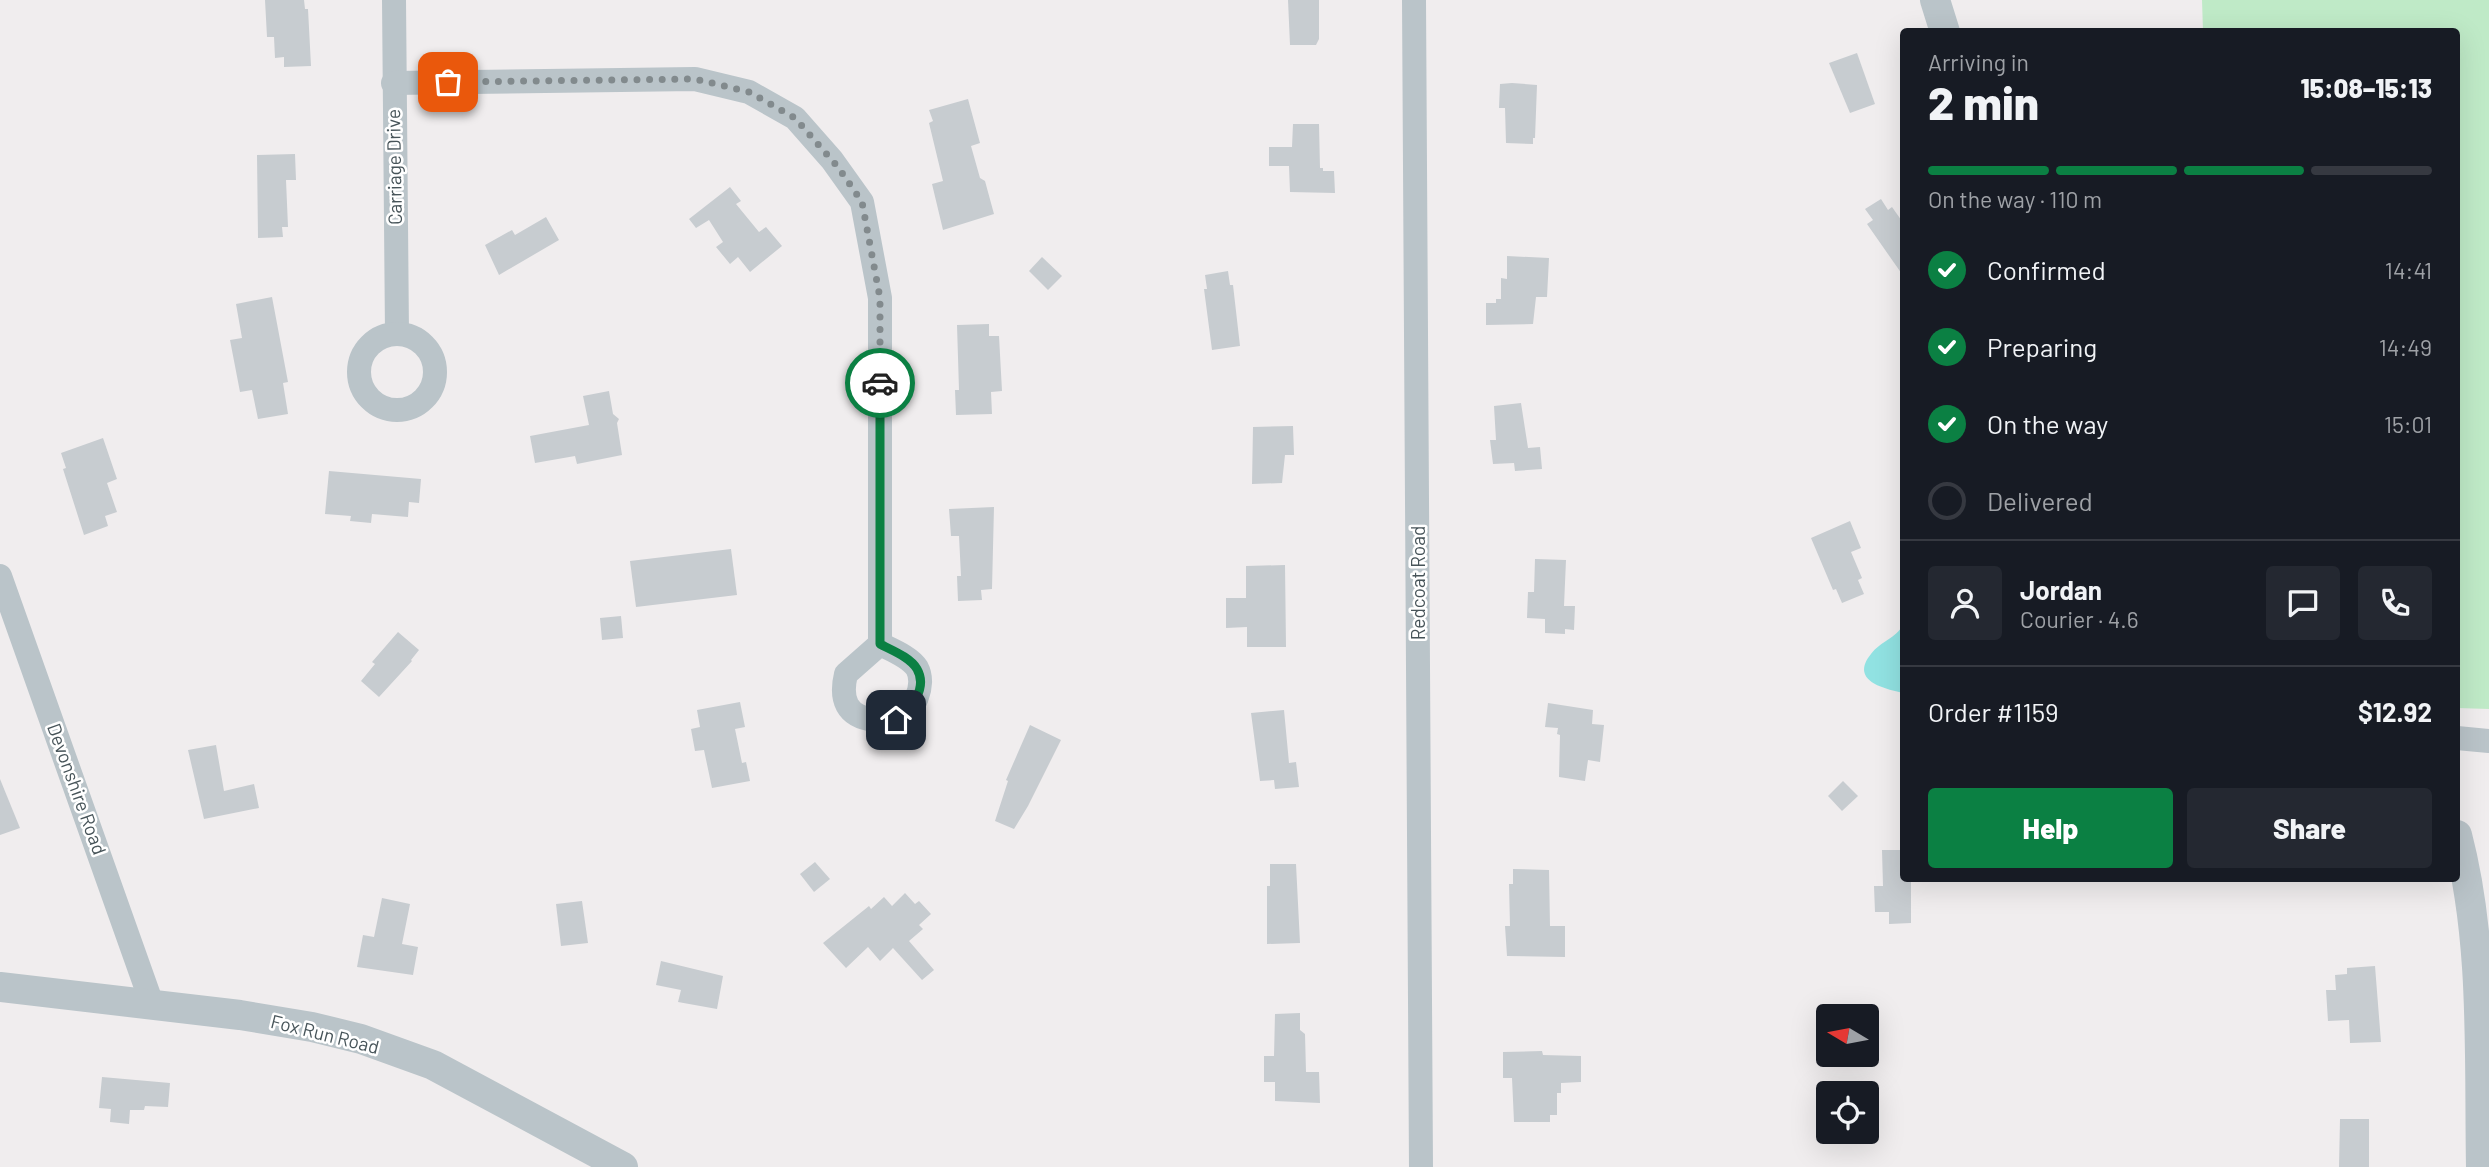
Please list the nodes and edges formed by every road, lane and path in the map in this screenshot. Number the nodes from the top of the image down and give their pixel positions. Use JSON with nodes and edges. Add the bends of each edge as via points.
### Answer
{"nodes":[{"id":1,"x":394,"y":0,"type":"edge"},
{"id":2,"x":1414,"y":0,"type":"edge"},
{"id":3,"x":1935,"y":0,"type":"edge"},
{"id":4,"x":1944,"y":28,"type":"edge"},
{"id":5,"x":393,"y":83,"type":"junction"},
{"id":6,"x":397,"y":334,"type":"dead end"},
{"id":7,"x":0,"y":576,"type":"edge"},
{"id":8,"x":880,"y":644,"type":"dead end"},
{"id":9,"x":2460,"y":738,"type":"edge"},
{"id":10,"x":2489,"y":741,"type":"edge"},
{"id":11,"x":2460,"y":847,"type":"edge"},
{"id":12,"x":0,"y":987,"type":"edge"},
{"id":13,"x":152,"y":1004,"type":"junction"},
{"id":14,"x":623,"y":1167,"type":"edge"},
{"id":15,"x":1421,"y":1167,"type":"edge"},
{"id":16,"x":2481,"y":1167,"type":"edge"}],
"edges":[{"from":1,"to":5,"type":"street","name":"Carriage Drive"},
{"from":2,"to":15,"type":"street","name":"Redcoat Road"},
{"from":3,"to":4,"type":"street"},
{"from":5,"to":6,"type":"street","name":"Carriage Drive"},
{"from":5,"to":8,"type":"street","via":[[695,79],[749,92],[795,118],[832,160],[862,202],[880,298]]},
{"from":7,"to":13,"type":"street","name":"Devonshire Road"},
{"from":9,"to":10,"type":"street"},
{"from":11,"to":16,"type":"street","via":[[2468,878],[2477,979]]},
{"from":12,"to":13,"type":"street","name":"Fox Run Road"},
{"from":13,"to":14,"type":"street","name":"Fox Run Road","via":[[312,1027],[361,1040],[433,1065]]}]}
